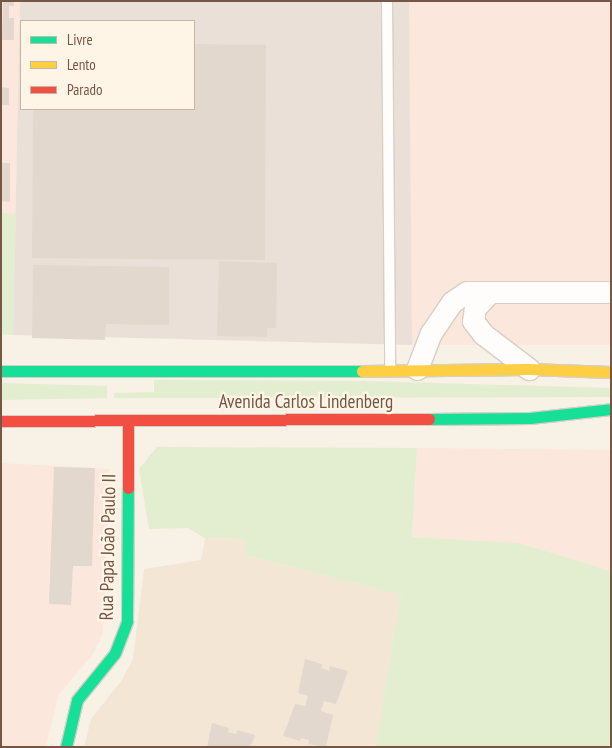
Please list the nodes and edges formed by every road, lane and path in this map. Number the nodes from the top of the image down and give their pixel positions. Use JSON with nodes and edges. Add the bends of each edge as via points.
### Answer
{"nodes":[{"id":1,"x":387,"y":1,"type":"edge"},
{"id":2,"x":611,"y":292,"type":"edge"},
{"id":3,"x":489,"y":293,"type":"junction"},
{"id":4,"x":417,"y":369,"type":"junction"},
{"id":5,"x":529,"y":369,"type":"junction"},
{"id":6,"x":390,"y":370,"type":"junction"},
{"id":7,"x":1,"y":371,"type":"edge"},
{"id":8,"x":611,"y":372,"type":"edge"},
{"id":9,"x":611,"y":409,"type":"edge"},
{"id":10,"x":128,"y":420,"type":"junction"},
{"id":11,"x":1,"y":421,"type":"edge"},
{"id":12,"x":66,"y":747,"type":"edge"}],
"edges":[{"from":1,"to":6,"type":"lane"},
{"from":2,"to":3,"type":"street"},
{"from":3,"to":4,"type":"street","via":[[467,292],[452,302],[431,333]]},
{"from":3,"to":5,"type":"street","via":[[475,308],[473,321],[483,334]]},
{"from":4,"to":5,"type":"main road","name":"Avenida Carlos Lindenberg"},
{"from":4,"to":6,"type":"main road","name":"Avenida Carlos Lindenberg"},
{"from":5,"to":8,"type":"main road","name":"Avenida Carlos Lindenberg"},
{"from":6,"to":7,"type":"main road","name":"Avenida Carlos Lindenberg"},
{"from":9,"to":10,"type":"main road","name":"Avenida Carlos Lindenberg","via":[[530,418]]},
{"from":10,"to":11,"type":"main road","name":"Avenida Carlos Lindenberg"},
{"from":10,"to":12,"type":"main road","name":"Rua Papa João Paulo II","via":[[127,621],[116,653],[77,700]]}]}
